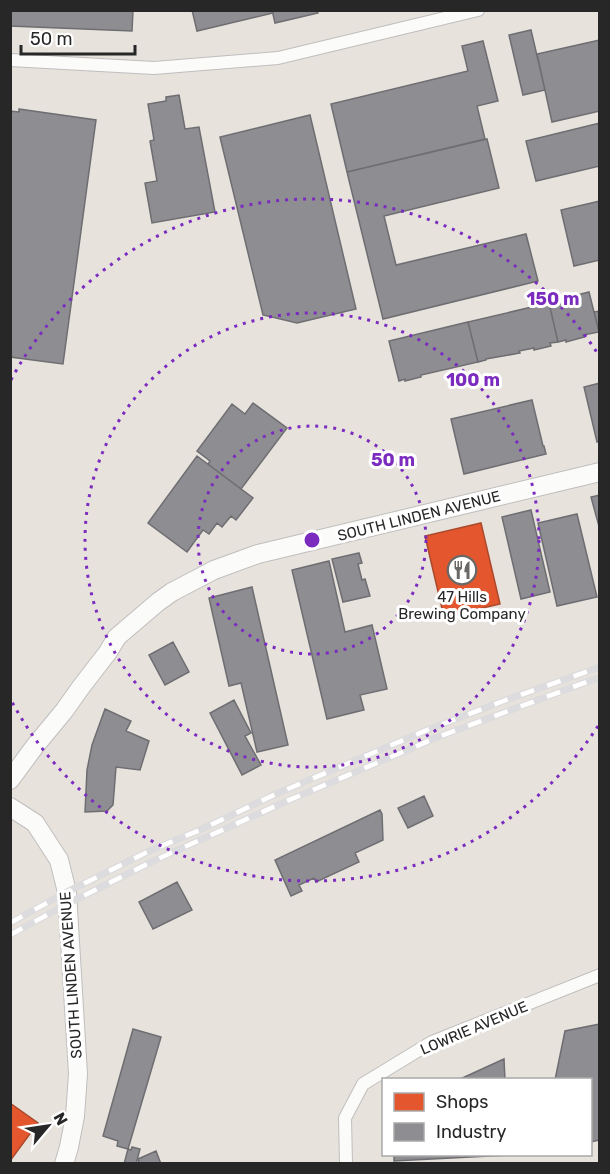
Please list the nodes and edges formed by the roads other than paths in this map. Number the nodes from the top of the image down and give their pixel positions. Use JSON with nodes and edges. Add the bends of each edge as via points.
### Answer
{"nodes":[{"id":1,"x":478,"y":10,"type":"edge"},
{"id":2,"x":10,"y":60,"type":"edge"},
{"id":3,"x":600,"y":472,"type":"edge"},
{"id":4,"x":10,"y":780,"type":"edge"},
{"id":5,"x":10,"y":807,"type":"edge"},
{"id":6,"x":600,"y":975,"type":"edge"},
{"id":7,"x":64,"y":1164,"type":"edge"},
{"id":8,"x":346,"y":1164,"type":"edge"}],
"edges":[{"from":1,"to":2,"type":"street","via":[[278,58],[154,68]]},
{"from":3,"to":4,"type":"street","name":"SOUTH LINDEN AVENUE","via":[[258,554],[214,570],[158,602],[117,637]]},
{"from":5,"to":7,"type":"street","name":"SOUTH LINDEN AVENUE","via":[[35,823],[59,860],[67,892],[78,1074],[75,1116]]},
{"from":6,"to":8,"type":"street","name":"LOWRIE AVENUE","via":[[432,1042],[363,1084],[345,1118]]}]}
